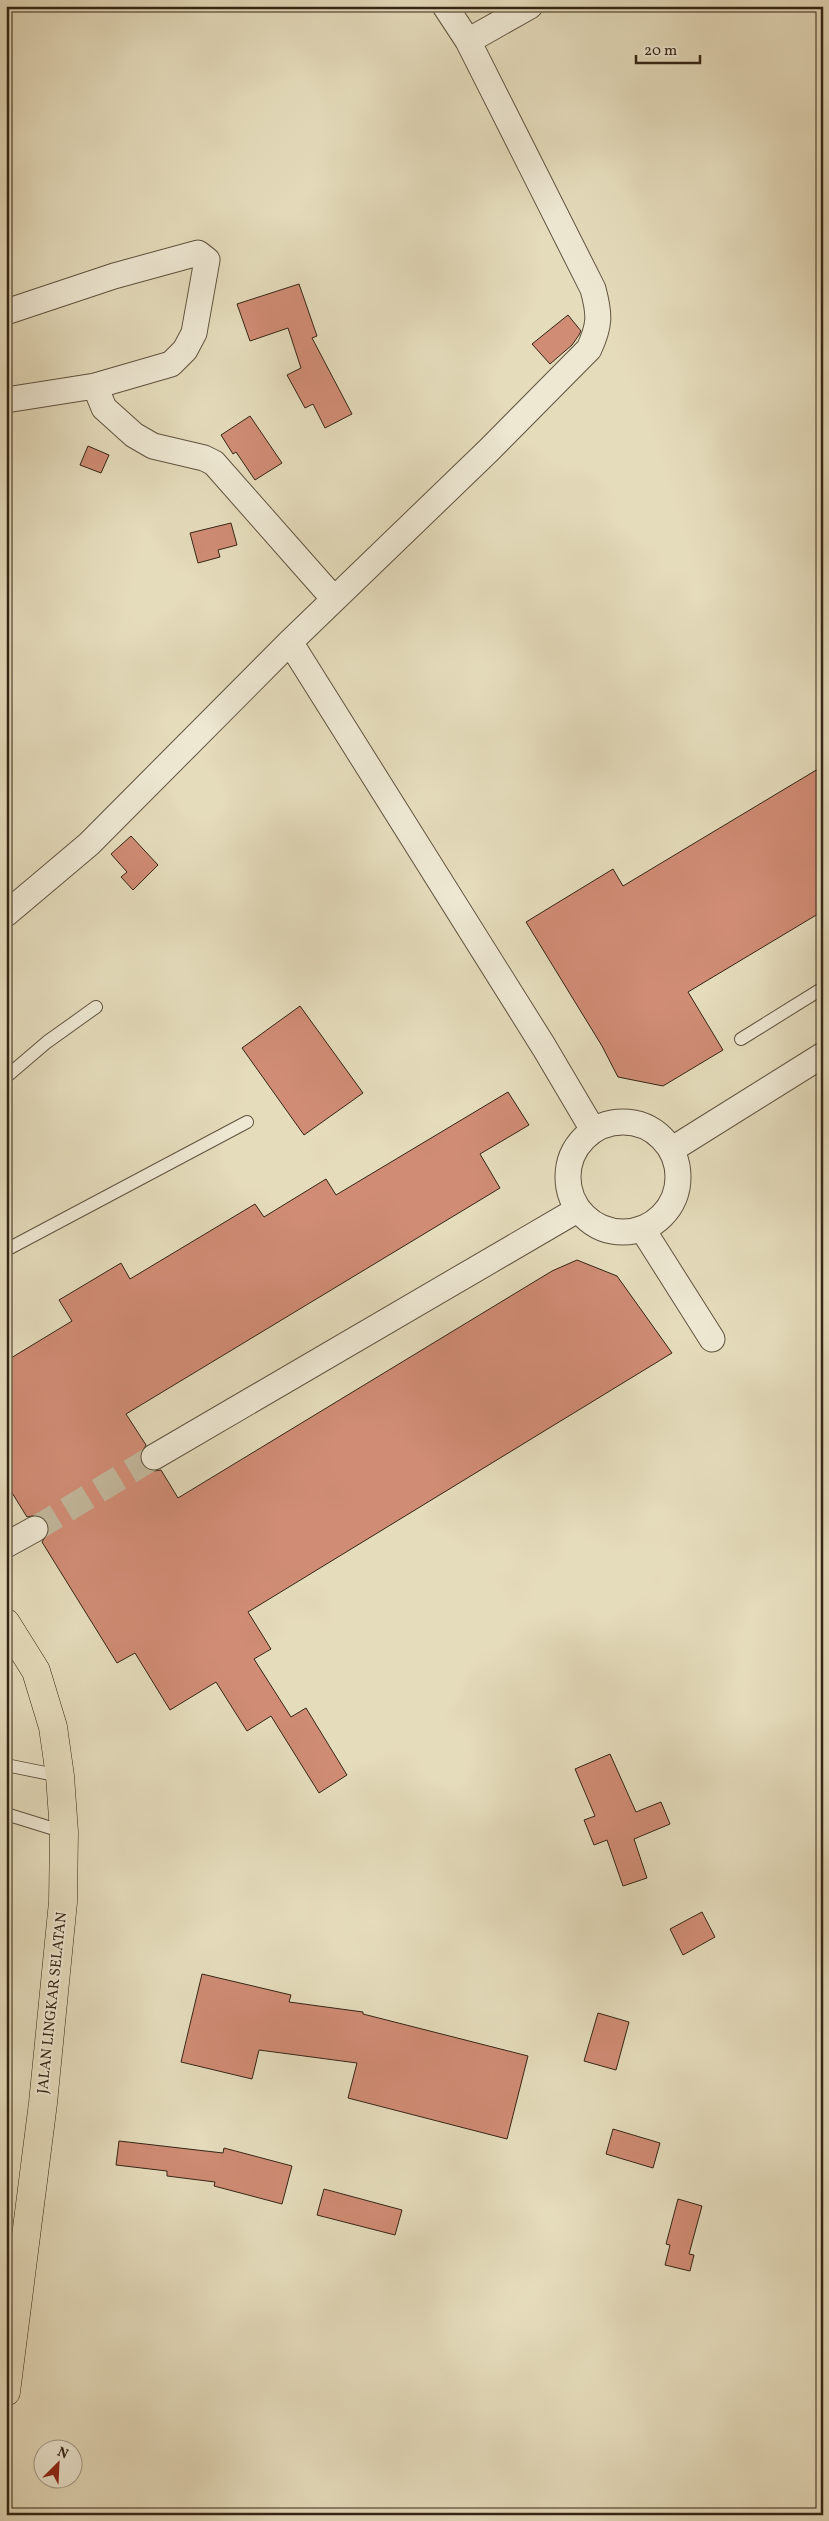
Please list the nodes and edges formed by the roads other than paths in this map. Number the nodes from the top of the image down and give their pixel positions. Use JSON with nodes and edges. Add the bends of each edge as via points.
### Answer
{"nodes":[{"id":1,"x":446,"y":6,"type":"edge"},
{"id":2,"x":530,"y":6,"type":"edge"},
{"id":3,"x":468,"y":41,"type":"junction"},
{"id":4,"x":6,"y":312,"type":"edge"},
{"id":5,"x":95,"y":386,"type":"junction"},
{"id":6,"x":6,"y":400,"type":"edge"},
{"id":7,"x":334,"y":599,"type":"junction"},
{"id":8,"x":290,"y":642,"type":"junction"},
{"id":9,"x":6,"y":914,"type":"edge"},
{"id":10,"x":823,"y":988,"type":"edge"},
{"id":11,"x":96,"y":1007,"type":"dead end"},
{"id":12,"x":741,"y":1039,"type":"dead end"},
{"id":13,"x":823,"y":1054,"type":"edge"},
{"id":14,"x":6,"y":1077,"type":"edge"},
{"id":15,"x":247,"y":1122,"type":"dead end"},
{"id":16,"x":593,"y":1130,"type":"junction"},
{"id":17,"x":672,"y":1150,"type":"junction"},
{"id":18,"x":577,"y":1210,"type":"junction"},
{"id":19,"x":643,"y":1230,"type":"junction"},
{"id":20,"x":6,"y":1250,"type":"edge"},
{"id":21,"x":712,"y":1339,"type":"dead end"},
{"id":22,"x":154,"y":1457,"type":"tunnel mouth"},
{"id":23,"x":34,"y":1529,"type":"tunnel mouth"},
{"id":24,"x":6,"y":1545,"type":"edge"},
{"id":25,"x":6,"y":1623,"type":"edge"},
{"id":26,"x":6,"y":1765,"type":"edge"},
{"id":27,"x":60,"y":1776,"type":"junction"},
{"id":28,"x":6,"y":1814,"type":"edge"},
{"id":29,"x":64,"y":1832,"type":"junction"},
{"id":30,"x":9,"y":2359,"type":"edge"},
{"id":31,"x":6,"y":2392,"type":"edge"}],
"edges":[{"from":1,"to":3,"type":"street"},
{"from":2,"to":3,"type":"street"},
{"from":3,"to":7,"type":"street","via":[[593,289],[599,328],[589,349]]},
{"from":4,"to":5,"type":"street","via":[[198,252],[207,260],[194,333],[185,350],[171,364]]},
{"from":5,"to":6,"type":"street"},
{"from":5,"to":7,"type":"street","via":[[104,408],[134,435],[153,446],[214,463]]},
{"from":7,"to":8,"type":"street"},
{"from":8,"to":9,"type":"street","via":[[89,844]]},
{"from":8,"to":16,"type":"street"},
{"from":10,"to":12,"type":"lane"},
{"from":11,"to":14,"type":"lane"},
{"from":13,"to":17,"type":"street"},
{"from":15,"to":20,"type":"lane"},
{"from":16,"to":17,"type":"street","via":[[610,1122],[630,1122],[654,1132]]},
{"from":16,"to":18,"type":"street","via":[[578,1144],[569,1161],[567,1181]]},
{"from":17,"to":19,"type":"street","via":[[679,1170],[677,1190],[665,1214]]},
{"from":18,"to":19,"type":"street","via":[[596,1226],[618,1233]]},
{"from":18,"to":22,"type":"street"},
{"from":19,"to":21,"type":"street"},
{"from":23,"to":24,"type":"street"},
{"from":25,"to":27,"type":"highway","name":"JALAN LINGKAR SELATAN","via":[[36,1671],[53,1727]]},
{"from":26,"to":27,"type":"lane"},
{"from":27,"to":29,"type":"highway","name":"JALAN LINGKAR SELATAN"},
{"from":28,"to":29,"type":"lane"},
{"from":29,"to":30,"type":"highway","name":"JALAN LINGKAR SELATAN","via":[[63,1902],[44,2094]]},
{"from":30,"to":31,"type":"highway","name":"JALAN LINGKAR SELATAN"}]}
